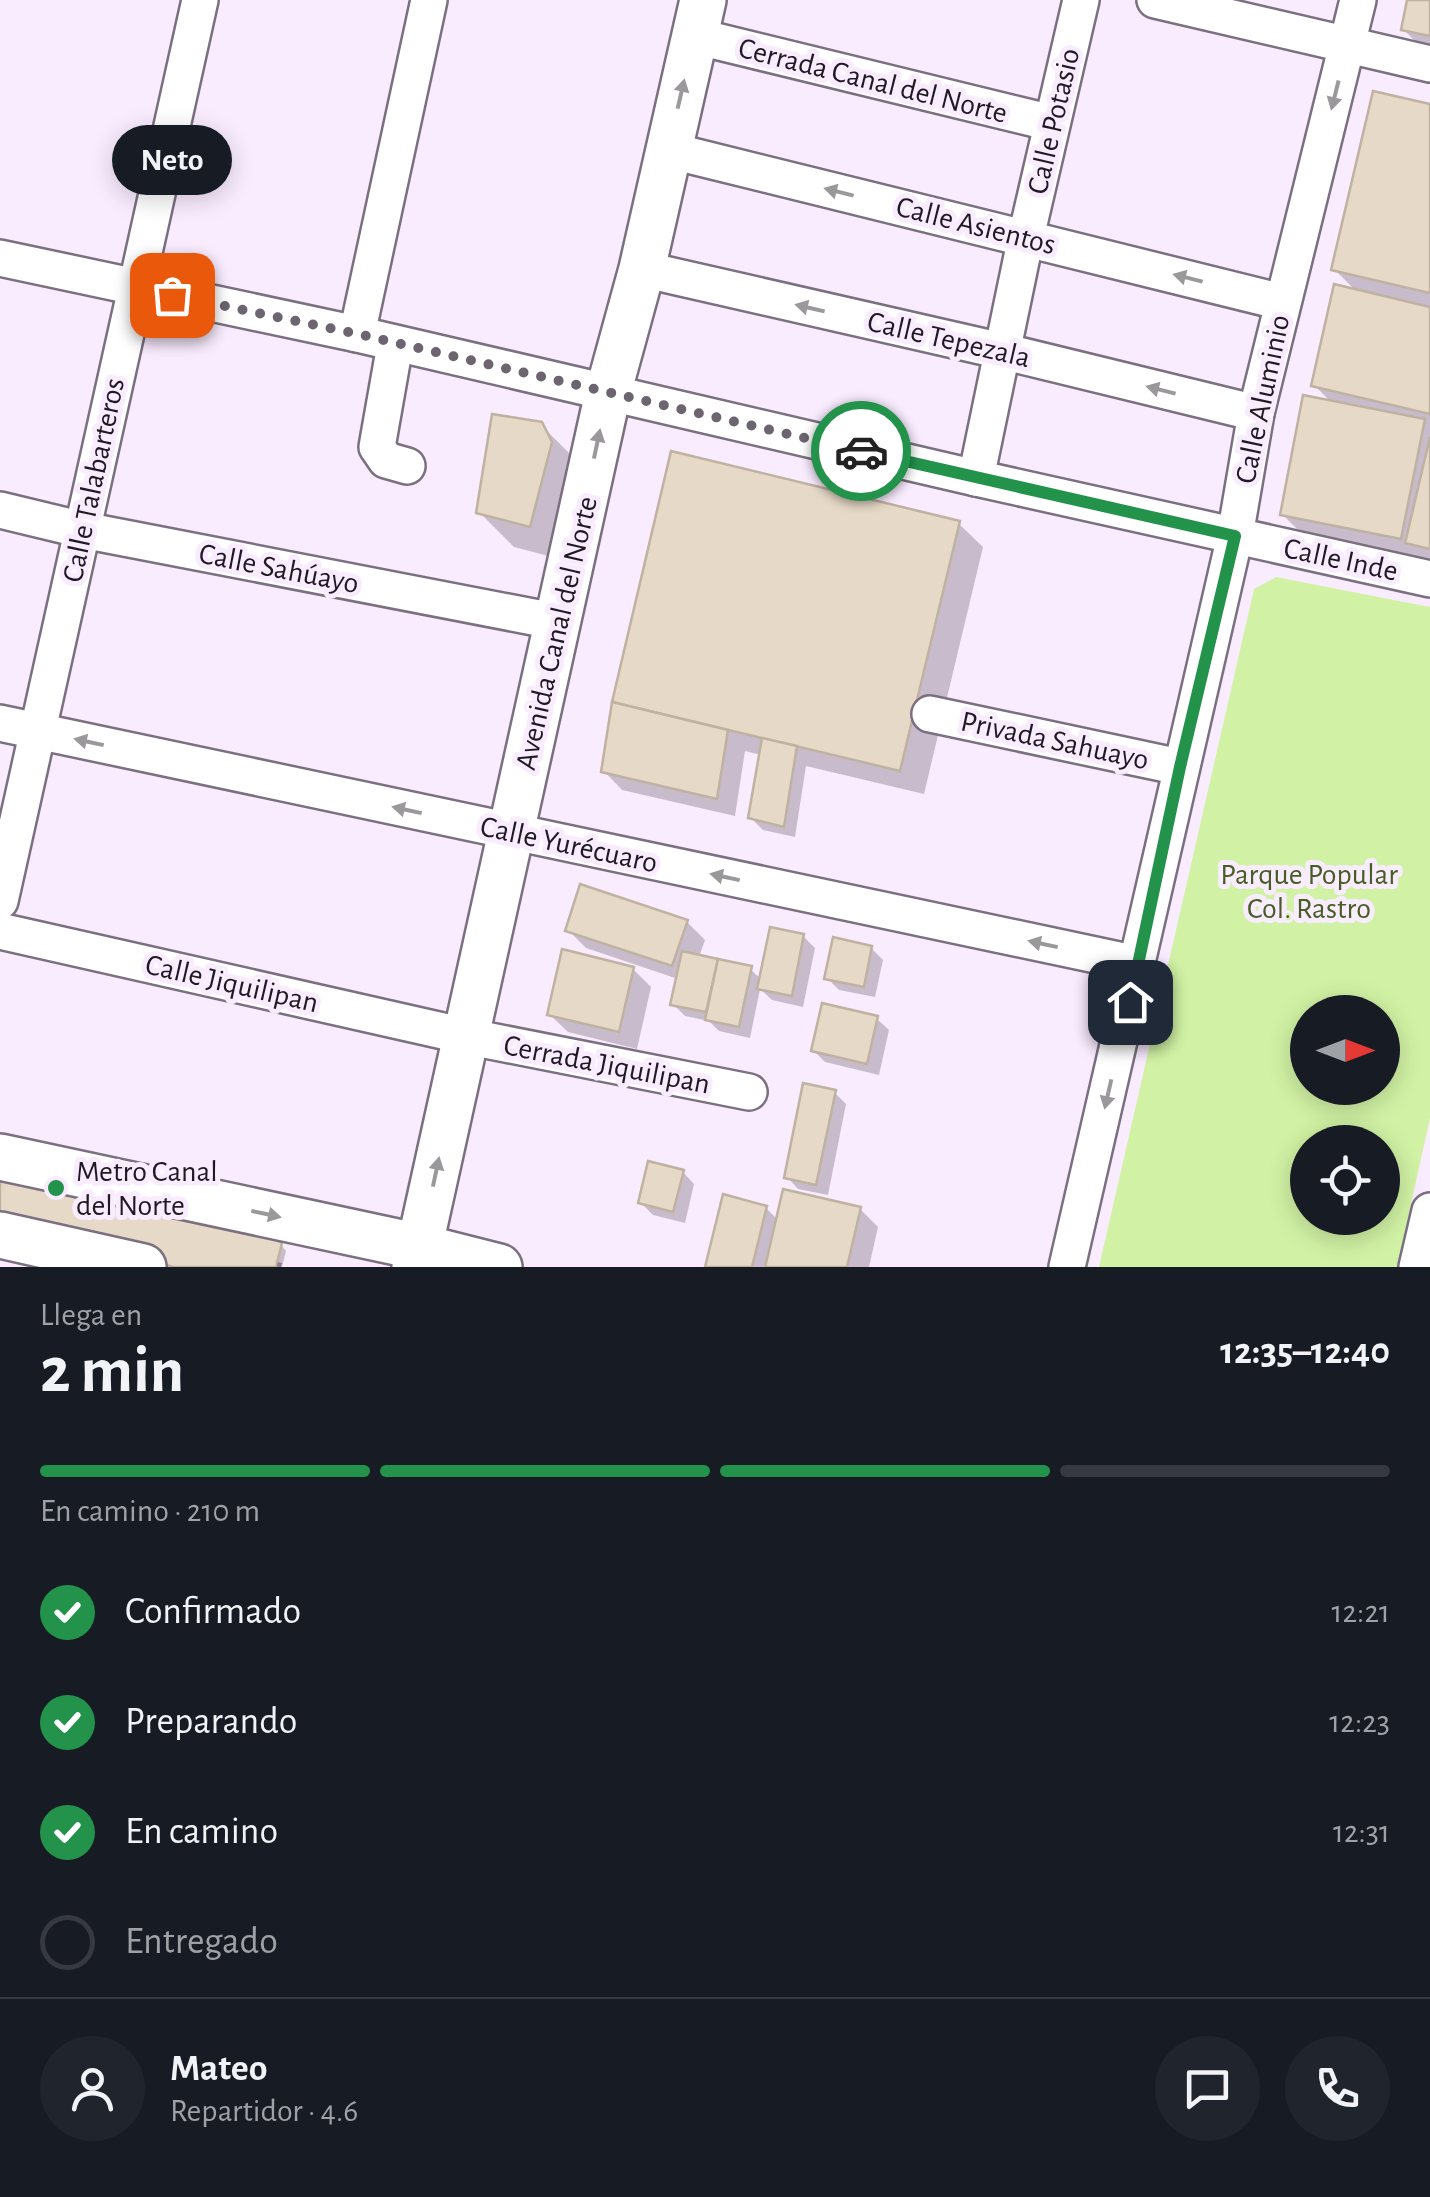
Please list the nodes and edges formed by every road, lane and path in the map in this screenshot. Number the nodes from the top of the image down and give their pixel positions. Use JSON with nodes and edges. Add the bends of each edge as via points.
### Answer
{"nodes":[{"id":1,"x":200,"y":0,"type":"edge"},
{"id":2,"x":428,"y":0,"type":"edge"},
{"id":3,"x":1081,"y":0,"type":"edge"},
{"id":4,"x":1155,"y":0,"type":"edge"},
{"id":5,"x":1358,"y":0,"type":"edge"},
{"id":6,"x":699,"y":18,"type":"edge"},
{"id":7,"x":1348,"y":43,"type":"junction"},
{"id":8,"x":1430,"y":64,"type":"edge"},
{"id":9,"x":1052,"y":124,"type":"junction"},
{"id":10,"x":668,"y":150,"type":"junction"},
{"id":11,"x":1026,"y":237,"type":"junction"},
{"id":12,"x":0,"y":258,"type":"edge"},
{"id":13,"x":642,"y":269,"type":"junction"},
{"id":14,"x":134,"y":288,"type":"junction"},
{"id":15,"x":1282,"y":302,"type":"junction"},
{"id":16,"x":358,"y":334,"type":"junction"},
{"id":17,"x":395,"y":344,"type":"junction"},
{"id":18,"x":1002,"y":351,"type":"junction"},
{"id":19,"x":608,"y":393,"type":"junction"},
{"id":20,"x":1256,"y":413,"type":"junction"},
{"id":21,"x":408,"y":466,"type":"dead end"},
{"id":22,"x":976,"y":478,"type":"junction"},
{"id":23,"x":0,"y":510,"type":"edge"},
{"id":24,"x":82,"y":530,"type":"junction"},
{"id":25,"x":1235,"y":536,"type":"junction"},
{"id":26,"x":1430,"y":578,"type":"edge"},
{"id":27,"x":559,"y":622,"type":"junction"},
{"id":28,"x":930,"y":714,"type":"dead end"},
{"id":29,"x":0,"y":722,"type":"edge"},
{"id":30,"x":38,"y":731,"type":"junction"},
{"id":31,"x":1180,"y":767,"type":"junction"},
{"id":32,"x":511,"y":832,"type":"junction"},
{"id":33,"x":3,"y":886,"type":"edge"},
{"id":34,"x":0,"y":931,"type":"edge"},
{"id":35,"x":1138,"y":964,"type":"junction"},
{"id":36,"x":465,"y":1036,"type":"junction"},
{"id":37,"x":749,"y":1092,"type":"dead end"},
{"id":38,"x":0,"y":1157,"type":"edge"},
{"id":39,"x":1430,"y":1211,"type":"edge"},
{"id":40,"x":0,"y":1234,"type":"edge"},
{"id":41,"x":418,"y":1257,"type":"edge"},
{"id":42,"x":143,"y":1267,"type":"edge"},
{"id":43,"x":499,"y":1267,"type":"edge"},
{"id":44,"x":1067,"y":1267,"type":"edge"},
{"id":45,"x":1417,"y":1267,"type":"edge"}],
"edges":[{"from":1,"to":14,"type":"street","name":"Calle Talabarteros"},
{"from":2,"to":16,"type":"street"},
{"from":3,"to":9,"type":"street","name":"Calle Potasio"},
{"from":4,"to":7,"type":"street"},
{"from":5,"to":7,"type":"street","name":"Calle Aluminio"},
{"from":6,"to":9,"type":"street","name":"Cerrada Canal del Norte"},
{"from":10,"to":6,"type":"main road","name":"Avenida Canal del Norte","one_way":true},
{"from":7,"to":8,"type":"street"},
{"from":7,"to":15,"type":"street","name":"Calle Aluminio","one_way":true},
{"from":9,"to":11,"type":"street","name":"Calle Potasio"},
{"from":11,"to":10,"type":"street","name":"Calle Asientos","one_way":true},
{"from":10,"to":13,"type":"main road","name":"Avenida Canal del Norte"},
{"from":15,"to":11,"type":"street","name":"Calle Asientos","one_way":true},
{"from":11,"to":18,"type":"street","name":"Calle Potasio"},
{"from":12,"to":14,"type":"street","name":"Calle Inde"},
{"from":18,"to":13,"type":"street","name":"Calle Tepezala","one_way":true},
{"from":13,"to":19,"type":"main road","name":"Avenida Canal del Norte"},
{"from":14,"to":16,"type":"street","name":"Calle Inde"},
{"from":14,"to":24,"type":"street","name":"Calle Talabarteros"},
{"from":15,"to":20,"type":"street","name":"Calle Aluminio"},
{"from":16,"to":17,"type":"street","name":"Calle Inde"},
{"from":17,"to":19,"type":"street","name":"Calle Inde"},
{"from":17,"to":21,"type":"street","via":[[378,447],[386,460]]},
{"from":20,"to":18,"type":"street","name":"Calle Tepezala","one_way":true},
{"from":18,"to":22,"type":"street","name":"Calle Potasio"},
{"from":19,"to":22,"type":"street","name":"Calle Inde"},
{"from":27,"to":19,"type":"main road","name":"Avenida Canal del Norte","one_way":true},
{"from":20,"to":25,"type":"street","name":"Calle Aluminio"},
{"from":22,"to":25,"type":"street","name":"Calle Inde"},
{"from":23,"to":24,"type":"street","name":"Calle Sahúayo"},
{"from":24,"to":27,"type":"street","name":"Calle Sahúayo"},
{"from":24,"to":30,"type":"street","name":"Calle Talabarteros"},
{"from":25,"to":26,"type":"street","name":"Calle Inde"},
{"from":25,"to":31,"type":"street","name":"Calle Aluminio"},
{"from":27,"to":32,"type":"main road","name":"Avenida Canal del Norte"},
{"from":28,"to":31,"type":"street","name":"Privada Sahuayo"},
{"from":29,"to":30,"type":"street","name":"Calle Yurécuaro"},
{"from":32,"to":30,"type":"street","name":"Calle Yurécuaro","one_way":true},
{"from":30,"to":33,"type":"street","name":"Calle Talabarteros"},
{"from":31,"to":35,"type":"street","name":"Calle Aluminio"},
{"from":35,"to":32,"type":"street","name":"Calle Yurécuaro","one_way":true},
{"from":32,"to":36,"type":"main road","name":"Avenida Canal del Norte"},
{"from":34,"to":36,"type":"street","name":"Calle Jiquilipan"},
{"from":35,"to":44,"type":"street","name":"Calle Aluminio","one_way":true},
{"from":36,"to":37,"type":"street","name":"Cerrada Jiquilipan"},
{"from":41,"to":36,"type":"main road","name":"Avenida Canal del Norte","one_way":true},
{"from":38,"to":41,"type":"main road","one_way":true},
{"from":39,"to":45,"type":"street"},
{"from":40,"to":42,"type":"main road"},
{"from":41,"to":43,"type":"main road"}]}
